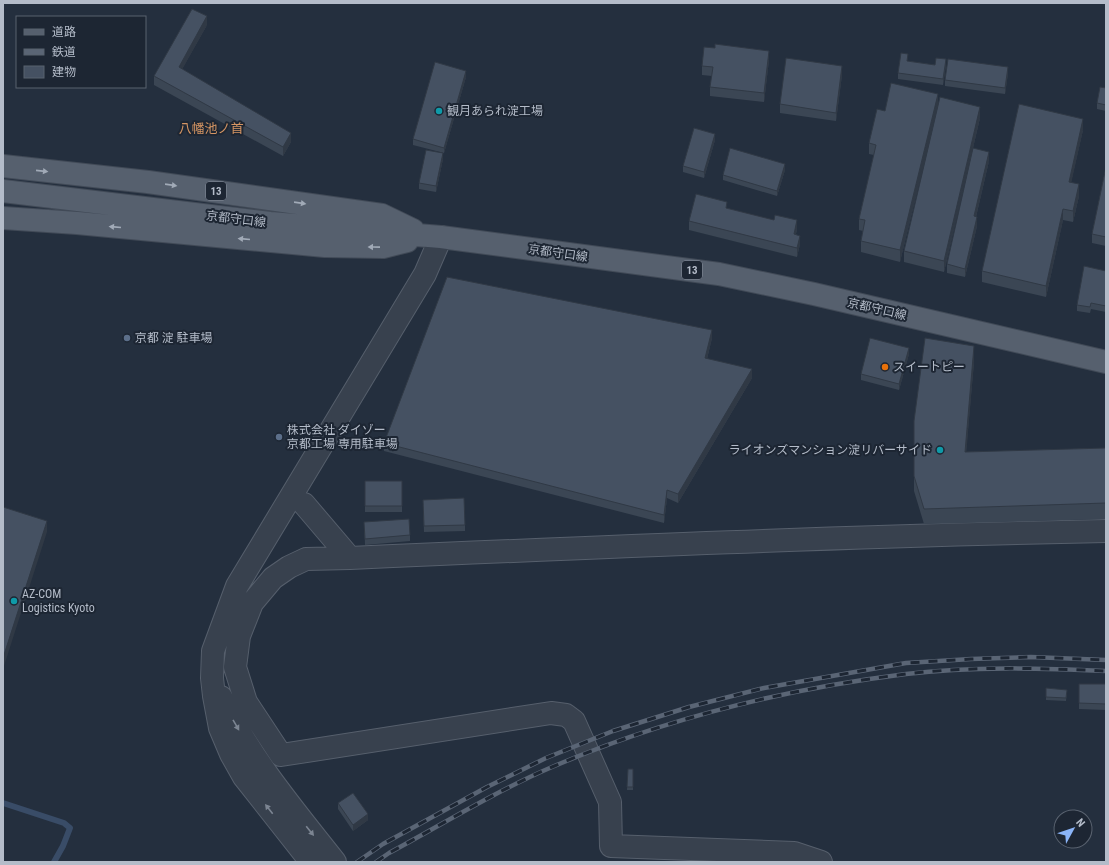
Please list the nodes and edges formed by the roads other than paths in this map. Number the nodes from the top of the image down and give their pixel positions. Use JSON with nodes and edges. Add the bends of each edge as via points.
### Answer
{"nodes":[{"id":1,"x":3,"y":166,"type":"edge"},
{"id":2,"x":3,"y":191,"type":"edge"},
{"id":3,"x":3,"y":218,"type":"edge"},
{"id":4,"x":433,"y":236,"type":"junction"},
{"id":5,"x":1106,"y":362,"type":"edge"},
{"id":6,"x":304,"y":504,"type":"dead end"},
{"id":7,"x":1106,"y":531,"type":"edge"},
{"id":8,"x":350,"y":558,"type":"junction"},
{"id":9,"x":212,"y":678,"type":"junction"},
{"id":10,"x":311,"y":862,"type":"edge"},
{"id":11,"x":335,"y":862,"type":"edge"},
{"id":12,"x":821,"y":862,"type":"edge"}],
"edges":[{"from":1,"to":4,"type":"main road","number":"13","one_way":true,"via":[[148,182],[382,215]]},
{"from":2,"to":4,"type":"main road","name":"京都守口線","number":"13","via":[[270,223]]},
{"from":4,"to":3,"type":"main road","number":"13","one_way":true,"via":[[383,247],[325,246]]},
{"from":4,"to":5,"type":"main road","name":"京都守口線","number":"13","via":[[719,274]]},
{"from":4,"to":9,"type":"street","via":[[425,274],[237,586],[213,651]]},
{"from":6,"to":8,"type":"street"},
{"from":7,"to":8,"type":"street","via":[[730,542]]},
{"from":8,"to":12,"type":"street","via":[[306,560],[273,578],[252,603],[239,636],[235,667],[246,702],[281,755],[551,713],[566,715],[574,721],[610,802],[611,846],[794,853]]},
{"from":10,"to":9,"type":"street","one_way":true,"via":[[244,777],[230,754],[220,728]]},
{"from":9,"to":11,"type":"street","one_way":true,"via":[[249,747],[290,806]]}]}
